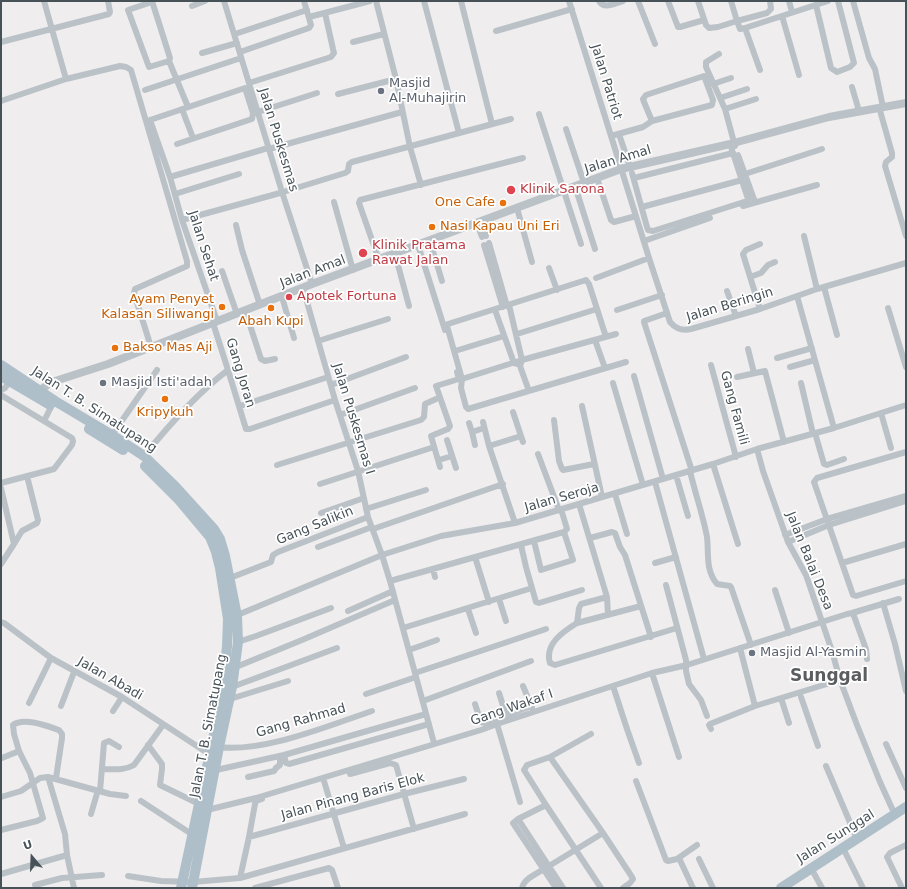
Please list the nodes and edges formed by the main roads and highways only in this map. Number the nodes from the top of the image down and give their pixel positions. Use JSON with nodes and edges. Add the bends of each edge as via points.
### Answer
{"nodes":[{"id":1,"x":1,"y":365,"type":"edge"},
{"id":2,"x":5,"y":378,"type":"edge"},
{"id":3,"x":38,"y":393,"type":"junction"},
{"id":4,"x":53,"y":403,"type":"junction"},
{"id":5,"x":181,"y":497,"type":"junction"},
{"id":6,"x":233,"y":617,"type":"junction"},
{"id":7,"x":213,"y":749,"type":"junction"},
{"id":8,"x":203,"y":807,"type":"junction"},
{"id":9,"x":906,"y":808,"type":"edge"},
{"id":10,"x":182,"y":885,"type":"edge"},
{"id":11,"x":193,"y":885,"type":"edge"},
{"id":12,"x":781,"y":888,"type":"edge"}],
"edges":[{"from":1,"to":3,"type":"main road","name":"Jalan T. B. Simatupang"},
{"from":2,"to":3,"type":"main road","name":"Jalan T. B. Simatupang"},
{"from":3,"to":4,"type":"main road","name":"Jalan T. B. Simatupang"},
{"from":4,"to":5,"type":"main road","name":"Jalan T. B. Simatupang","via":[[126,452]]},
{"from":4,"to":5,"type":"main road","name":"Jalan T. B. Simatupang","via":[[112,435],[144,456]]},
{"from":5,"to":6,"type":"main road","name":"Jalan T. B. Simatupang","via":[[210,537]]},
{"from":5,"to":6,"type":"main road","name":"Jalan T. B. Simatupang","via":[[214,528],[220,539],[230,578]]},
{"from":6,"to":7,"type":"main road","name":"Jalan T. B. Simatupang"},
{"from":6,"to":7,"type":"main road","name":"Jalan T. B. Simatupang","via":[[238,642],[236,667],[230,699]]},
{"from":7,"to":8,"type":"main road","name":"Jalan T. B. Simatupang"},
{"from":7,"to":8,"type":"main road","name":"Jalan T. B. Simatupang","via":[[216,770]]},
{"from":8,"to":10,"type":"main road","name":"Jalan T. B. Simatupang","via":[[193,835]]},
{"from":8,"to":11,"type":"main road","name":"Jalan T. B. Simatupang"},
{"from":9,"to":12,"type":"main road","name":"Jalan Sunggal"}]}
